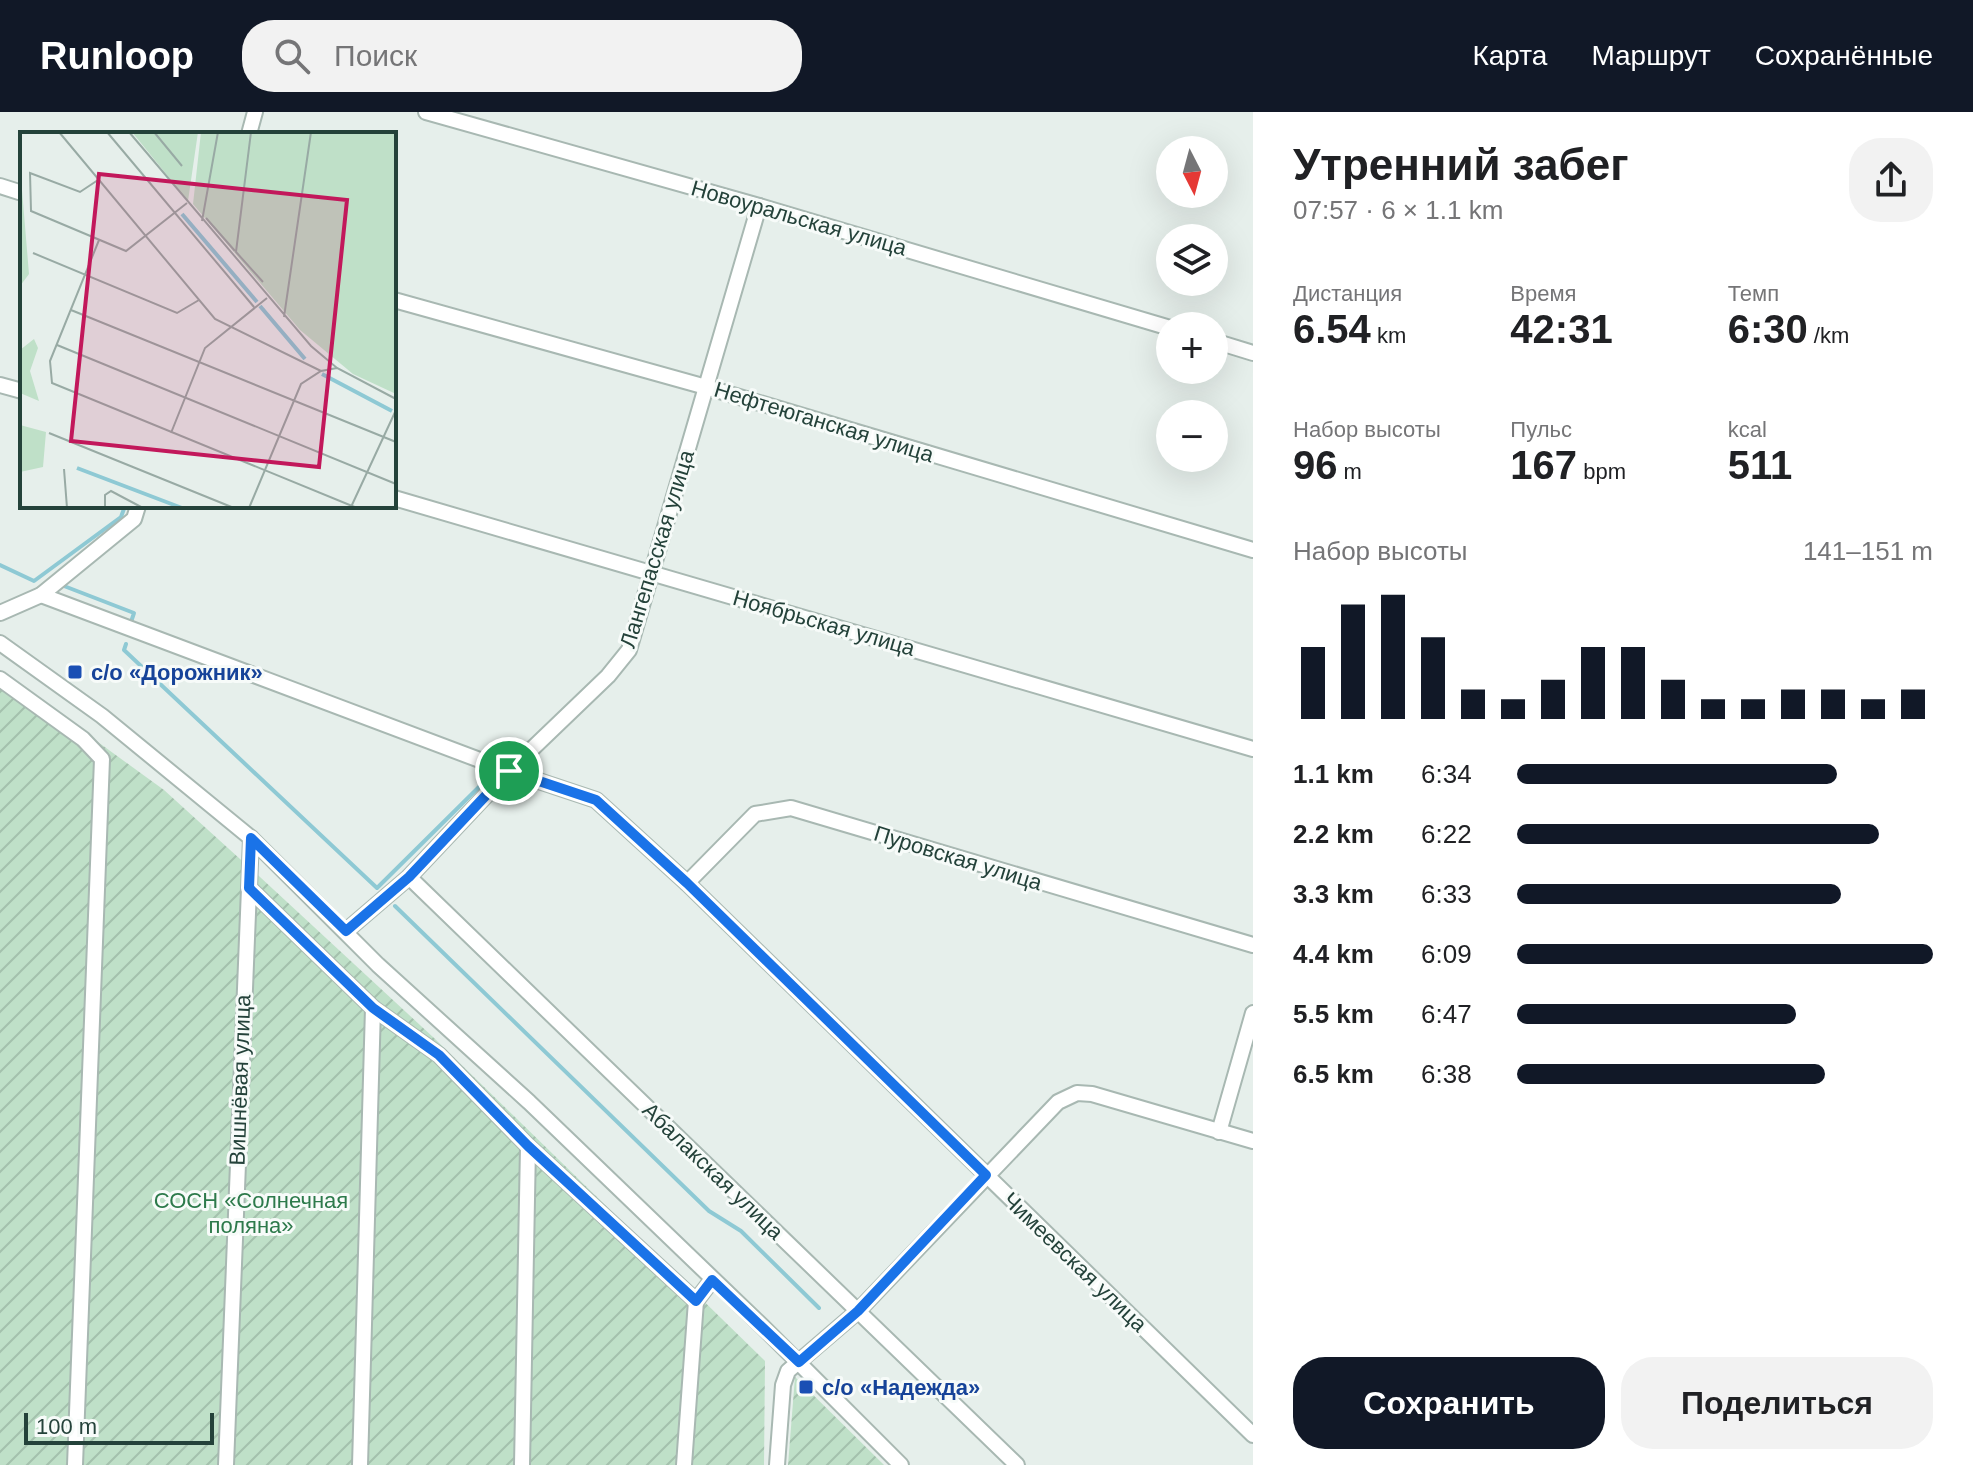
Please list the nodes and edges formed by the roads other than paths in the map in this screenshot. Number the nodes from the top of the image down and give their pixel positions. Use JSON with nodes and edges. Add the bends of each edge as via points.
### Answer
{"nodes":[{"id":1,"x":255,"y":112,"type":"edge"},
{"id":2,"x":426,"y":112,"type":"edge"},
{"id":3,"x":250,"y":132,"type":"edge"},
{"id":4,"x":0,"y":186,"type":"edge"},
{"id":5,"x":20,"y":192,"type":"edge"},
{"id":6,"x":759,"y":206,"type":"junction"},
{"id":7,"x":396,"y":301,"type":"edge"},
{"id":8,"x":1156,"y":324,"type":"edge"},
{"id":9,"x":1228,"y":345,"type":"edge"},
{"id":10,"x":1253,"y":353,"type":"edge"},
{"id":11,"x":0,"y":385,"type":"edge"},
{"id":12,"x":706,"y":387,"type":"junction"},
{"id":13,"x":20,"y":390,"type":"edge"},
{"id":14,"x":396,"y":499,"type":"edge"},
{"id":15,"x":137,"y":508,"type":"edge"},
{"id":16,"x":1253,"y":550,"type":"edge"},
{"id":17,"x":652,"y":573,"type":"junction"},
{"id":18,"x":41,"y":595,"type":"junction"},
{"id":19,"x":0,"y":613,"type":"edge"},
{"id":20,"x":0,"y":643,"type":"edge"},
{"id":21,"x":0,"y":679,"type":"edge"},
{"id":22,"x":1253,"y":749,"type":"edge"},
{"id":23,"x":509,"y":771,"type":"junction"},
{"id":24,"x":251,"y":838,"type":"junction"},
{"id":25,"x":409,"y":877,"type":"junction"},
{"id":26,"x":687,"y":883,"type":"junction"},
{"id":27,"x":249,"y":888,"type":"junction"},
{"id":28,"x":346,"y":931,"type":"junction"},
{"id":29,"x":1253,"y":945,"type":"edge"},
{"id":30,"x":373,"y":1008,"type":"junction"},
{"id":31,"x":1253,"y":1013,"type":"edge"},
{"id":32,"x":1219,"y":1132,"type":"junction"},
{"id":33,"x":1253,"y":1141,"type":"edge"},
{"id":34,"x":528,"y":1146,"type":"junction"},
{"id":35,"x":986,"y":1175,"type":"junction"},
{"id":36,"x":712,"y":1280,"type":"junction"},
{"id":37,"x":696,"y":1301,"type":"junction"},
{"id":38,"x":858,"y":1311,"type":"junction"},
{"id":39,"x":799,"y":1362,"type":"junction"},
{"id":40,"x":1253,"y":1435,"type":"edge"},
{"id":41,"x":75,"y":1465,"type":"edge"},
{"id":42,"x":226,"y":1465,"type":"edge"},
{"id":43,"x":360,"y":1465,"type":"edge"},
{"id":44,"x":522,"y":1465,"type":"edge"},
{"id":45,"x":684,"y":1465,"type":"edge"},
{"id":46,"x":777,"y":1465,"type":"edge"},
{"id":47,"x":901,"y":1465,"type":"edge"},
{"id":48,"x":1017,"y":1465,"type":"edge"}],
"edges":[{"from":1,"to":3,"type":"street"},
{"from":2,"to":6,"type":"street","name":"Новоуральская улица"},
{"from":4,"to":5,"type":"street"},
{"from":6,"to":8,"type":"street","name":"Новоуральская улица"},
{"from":6,"to":12,"type":"street","name":"Лангепасская улица"},
{"from":7,"to":12,"type":"street","name":"Нефтеюганская улица"},
{"from":9,"to":10,"type":"street"},
{"from":11,"to":13,"type":"street"},
{"from":12,"to":16,"type":"street","name":"Нефтеюганская улица"},
{"from":12,"to":17,"type":"street","name":"Лангепасская улица"},
{"from":14,"to":17,"type":"street","name":"Ноябрьская улица"},
{"from":15,"to":18,"type":"street","via":[[134,519]]},
{"from":17,"to":22,"type":"street","name":"Ноябрьская улица"},
{"from":17,"to":23,"type":"street","name":"Лангепасская улица","via":[[629,650]]},
{"from":18,"to":19,"type":"street"},
{"from":18,"to":23,"type":"street","name":"Чимеевская улица"},
{"from":20,"to":24,"type":"street","via":[[102,716]]},
{"from":21,"to":41,"type":"street","via":[[83,739],[102,759]]},
{"from":23,"to":25,"type":"street","name":"Лангепасская улица"},
{"from":23,"to":26,"type":"street","name":"Чимеевская улица","via":[[596,800]]},
{"from":24,"to":27,"type":"street","name":"Вишнёвая улица"},
{"from":24,"to":28,"type":"street"},
{"from":25,"to":28,"type":"street","name":"Лангепасская улица"},
{"from":25,"to":38,"type":"street","name":"Абалакская улица"},
{"from":26,"to":29,"type":"street","name":"Пуровская улица","via":[[755,814],[791,808]]},
{"from":26,"to":35,"type":"street","name":"Чимеевская улица"},
{"from":27,"to":30,"type":"street"},
{"from":27,"to":42,"type":"street","name":"Вишнёвая улица"},
{"from":28,"to":36,"type":"street"},
{"from":30,"to":34,"type":"street","via":[[439,1055]]},
{"from":30,"to":43,"type":"street"},
{"from":31,"to":32,"type":"street"},
{"from":32,"to":33,"type":"street"},
{"from":32,"to":35,"type":"street","via":[[1077,1093],[1049,1109]]},
{"from":34,"to":37,"type":"street"},
{"from":34,"to":44,"type":"street"},
{"from":35,"to":38,"type":"street"},
{"from":35,"to":40,"type":"street","name":"Чимеевская улица"},
{"from":36,"to":37,"type":"street"},
{"from":36,"to":39,"type":"street"},
{"from":37,"to":45,"type":"street"},
{"from":38,"to":39,"type":"street"},
{"from":38,"to":48,"type":"street","name":"Абалакская улица"},
{"from":39,"to":46,"type":"street","via":[[783,1385]]},
{"from":39,"to":47,"type":"street"}]}
